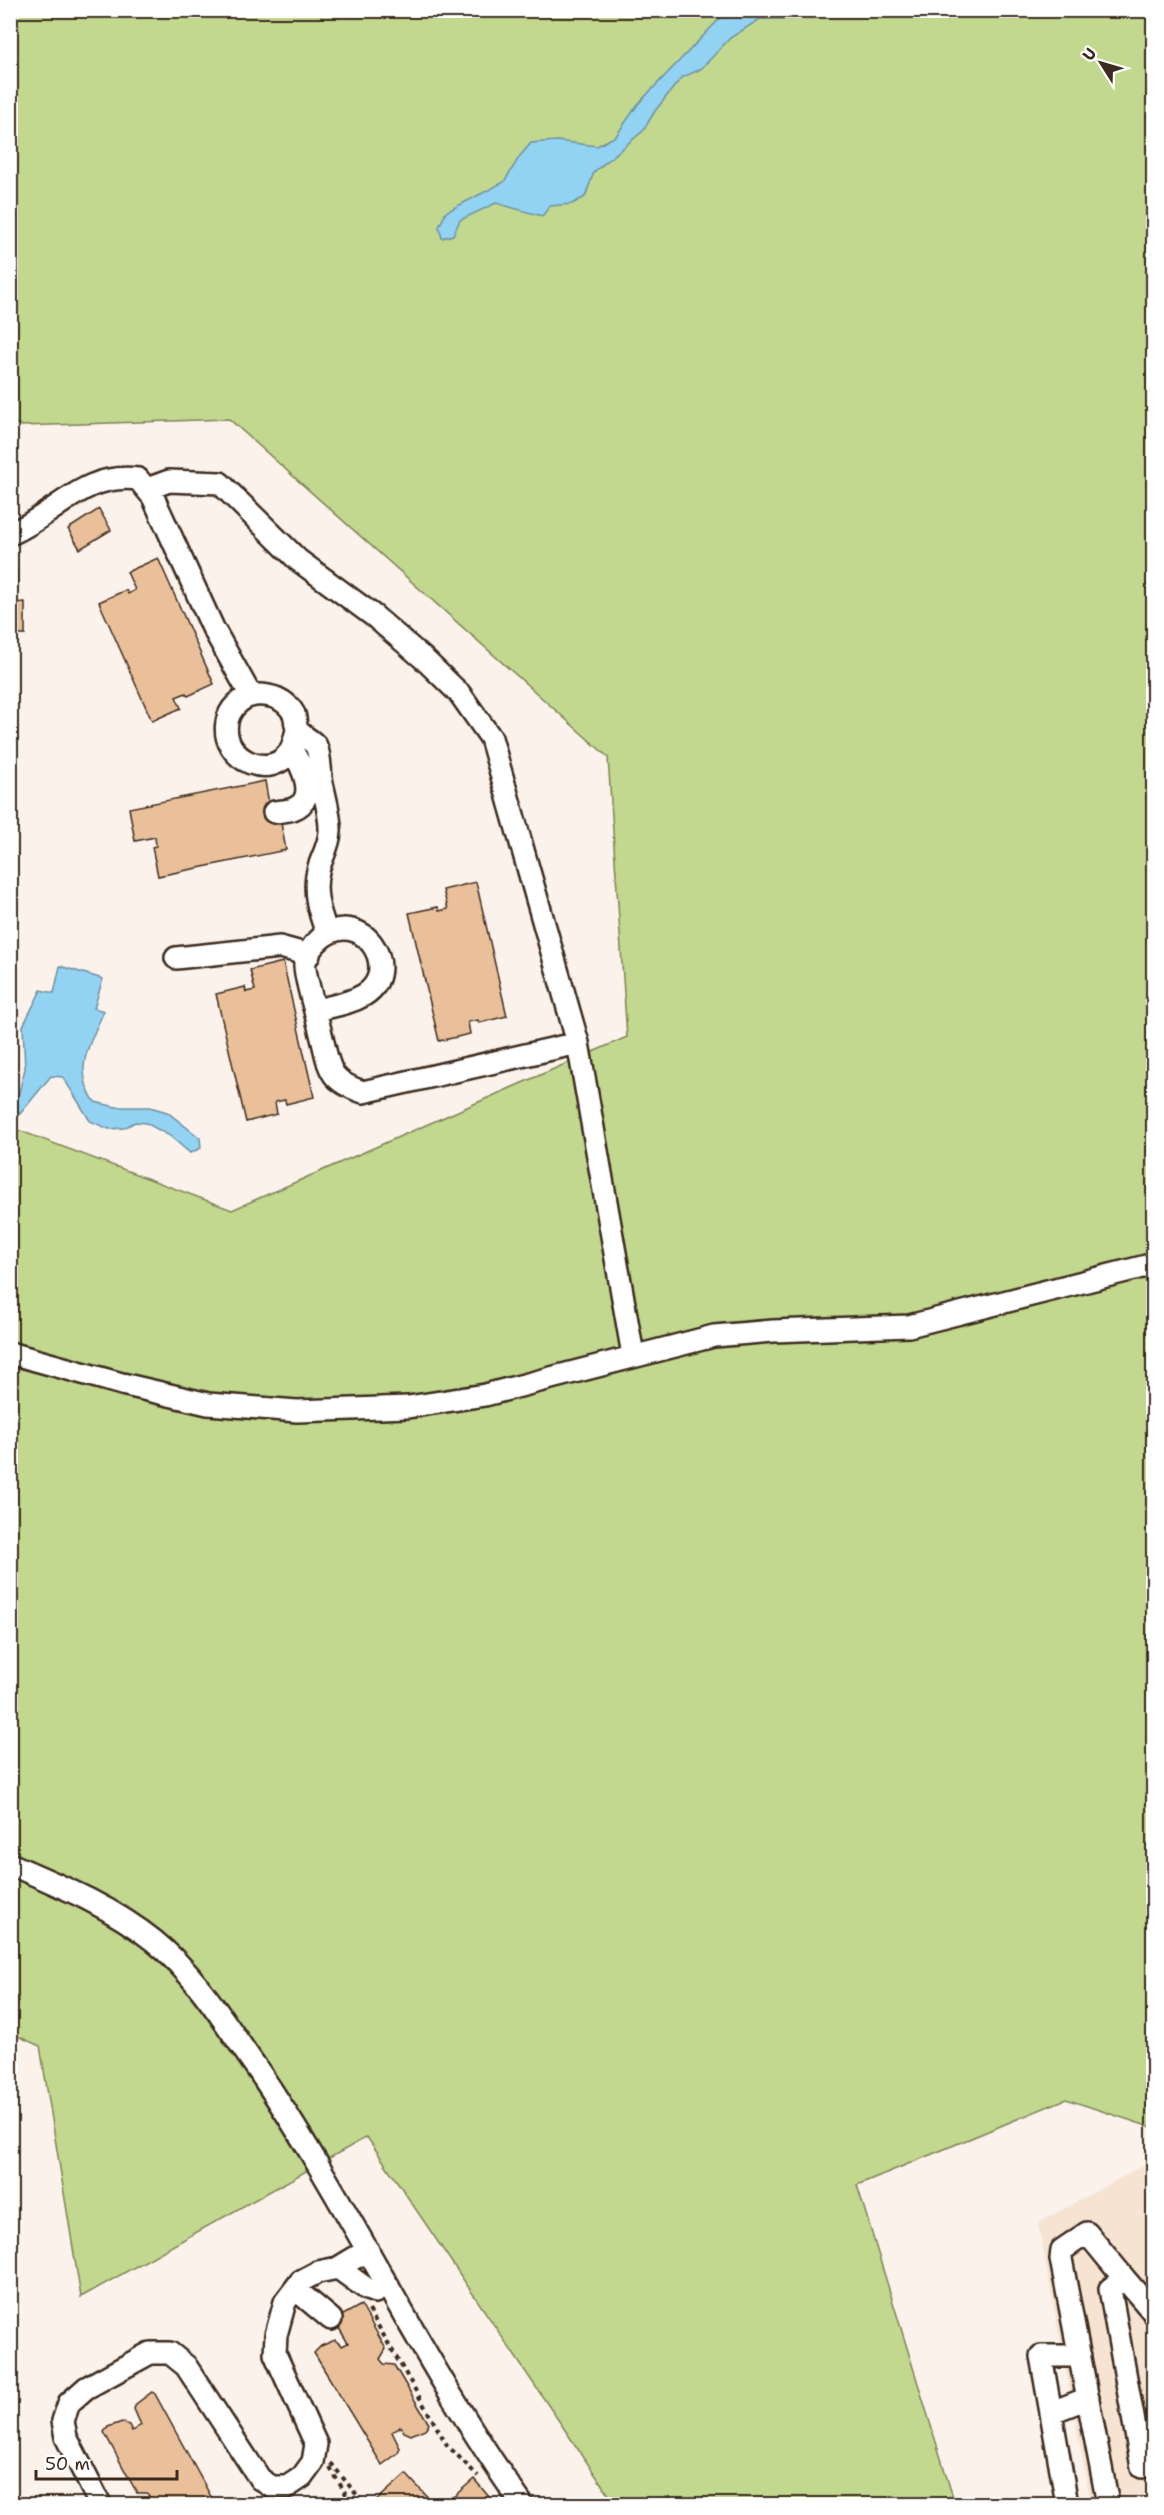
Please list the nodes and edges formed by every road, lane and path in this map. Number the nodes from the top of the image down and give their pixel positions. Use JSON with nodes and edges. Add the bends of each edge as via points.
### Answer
{"nodes":[{"id":1,"x":147,"y":489,"type":"junction"},
{"id":2,"x":10,"y":534,"type":"edge"},
{"id":3,"x":251,"y":696,"type":"junction"},
{"id":4,"x":294,"y":740,"type":"junction"},
{"id":5,"x":274,"y":812,"type":"dead end"},
{"id":6,"x":327,"y":933,"type":"junction"},
{"id":7,"x":309,"y":955,"type":"junction"},
{"id":8,"x":176,"y":958,"type":"dead end"},
{"id":9,"x":316,"y":1010,"type":"junction"},
{"id":10,"x":579,"y":1043,"type":"junction"},
{"id":11,"x":1154,"y":1264,"type":"edge"},
{"id":12,"x":10,"y":1353,"type":"edge"},
{"id":13,"x":633,"y":1355,"type":"junction"},
{"id":14,"x":10,"y":1864,"type":"edge"},
{"id":15,"x":368,"y":2250,"type":"junction"},
{"id":16,"x":338,"y":2268,"type":"junction"},
{"id":17,"x":1124,"y":2278,"type":"junction"},
{"id":18,"x":388,"y":2285,"type":"junction"},
{"id":19,"x":295,"y":2289,"type":"junction"},
{"id":20,"x":363,"y":2301,"type":"dead end"},
{"id":21,"x":1154,"y":2313,"type":"edge"},
{"id":22,"x":331,"y":2319,"type":"dead end"},
{"id":23,"x":1080,"y":2356,"type":"junction"},
{"id":24,"x":1088,"y":2398,"type":"junction"},
{"id":25,"x":1052,"y":2412,"type":"junction"},
{"id":26,"x":316,"y":2444,"type":"junction"},
{"id":27,"x":1154,"y":2465,"type":"edge"},
{"id":28,"x":484,"y":2483,"type":"dead end"},
{"id":29,"x":100,"y":2505,"type":"edge"},
{"id":30,"x":350,"y":2505,"type":"edge"},
{"id":31,"x":364,"y":2505,"type":"edge"},
{"id":32,"x":522,"y":2505,"type":"edge"},
{"id":33,"x":1067,"y":2505,"type":"edge"},
{"id":34,"x":1108,"y":2505,"type":"edge"}],
"edges":[{"from":1,"to":2,"type":"street","via":[[138,479],[120,477],[94,482]]},
{"from":1,"to":3,"type":"street","via":[[213,628]]},
{"from":1,"to":10,"type":"street","via":[[169,481],[220,483],[298,560],[374,616],[460,694],[491,738]]},
{"from":3,"to":4,"type":"street","via":[[267,694],[283,701],[294,714]]},
{"from":3,"to":4,"type":"street","via":[[236,705],[227,719],[226,736],[233,752],[246,763],[263,766],[279,761]]},
{"from":4,"to":5,"type":"street","via":[[308,786],[303,802],[295,809]]},
{"from":4,"to":6,"type":"street","via":[[316,747],[330,830],[316,886],[317,907]]},
{"from":6,"to":7,"type":"street"},
{"from":6,"to":9,"type":"street","via":[[347,928],[365,935],[375,946],[381,966],[366,994],[349,1003]]},
{"from":7,"to":8,"type":"street","via":[[280,947]]},
{"from":7,"to":9,"type":"street","via":[[305,964]]},
{"from":9,"to":10,"type":"street","via":[[328,1064],[337,1081],[363,1092]]},
{"from":10,"to":13,"type":"street"},
{"from":11,"to":13,"type":"street","via":[[909,1326],[714,1336]]},
{"from":12,"to":13,"type":"street","via":[[208,1404],[297,1411],[408,1407],[486,1395]]},
{"from":14,"to":15,"type":"street","via":[[118,1915],[185,1970],[278,2100]]},
{"from":15,"to":16,"type":"street"},
{"from":15,"to":18,"type":"street"},
{"from":16,"to":18,"type":"street","via":[[375,2292]]},
{"from":16,"to":19,"type":"street","via":[[318,2272]]},
{"from":17,"to":21,"type":"street"},
{"from":17,"to":23,"type":"street","via":[[1087,2233],[1062,2250]]},
{"from":17,"to":27,"type":"street","via":[[1110,2289],[1142,2467]]},
{"from":18,"to":32,"type":"street","via":[[439,2378]]},
{"from":19,"to":22,"type":"street"},
{"from":19,"to":26,"type":"street","via":[[285,2302],[274,2354]]},
{"from":20,"to":28,"type":"path","via":[[447,2445]]},
{"from":23,"to":24,"type":"street"},
{"from":23,"to":25,"type":"street","via":[[1041,2356]]},
{"from":24,"to":25,"type":"street"},
{"from":24,"to":34,"type":"street"},
{"from":25,"to":33,"type":"street"},
{"from":26,"to":29,"type":"street","via":[[313,2462],[302,2477],[287,2487],[272,2487],[260,2479],[186,2366],[170,2353],[150,2353],[86,2388],[69,2403],[63,2421],[66,2437]]},
{"from":26,"to":30,"type":"path"},
{"from":26,"to":31,"type":"path"}]}
